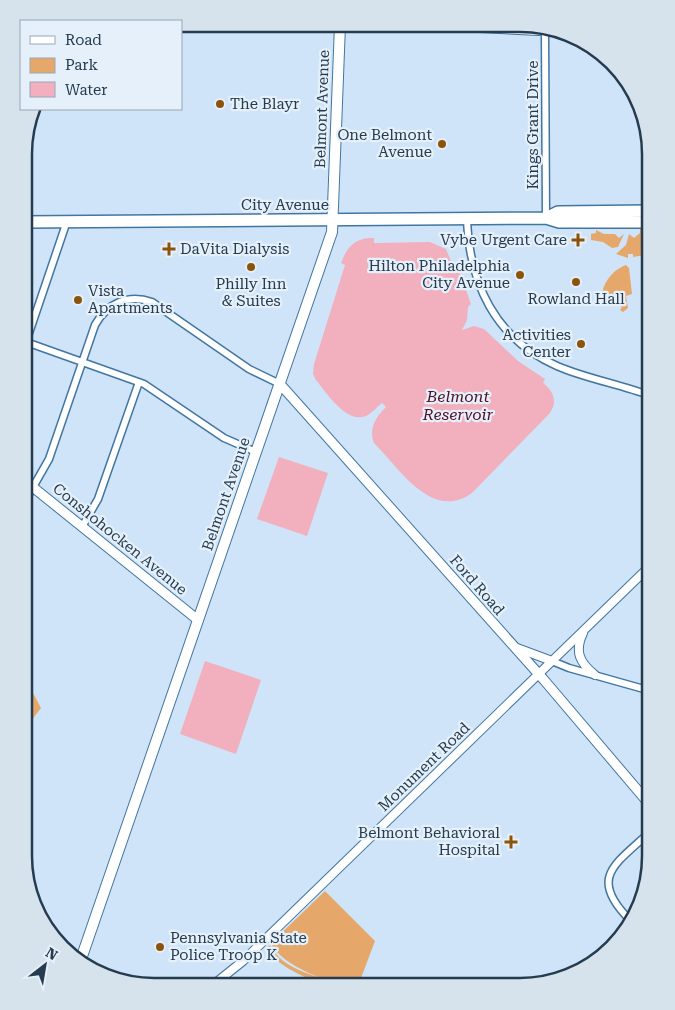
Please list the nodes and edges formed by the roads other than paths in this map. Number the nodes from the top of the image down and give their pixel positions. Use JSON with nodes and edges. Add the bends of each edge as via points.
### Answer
{"nodes":[{"id":1,"x":340,"y":32,"type":"edge"},
{"id":2,"x":545,"y":36,"type":"edge"},
{"id":3,"x":633,"y":212,"type":"junction"},
{"id":4,"x":642,"y":212,"type":"edge"},
{"id":5,"x":467,"y":218,"type":"junction"},
{"id":6,"x":546,"y":218,"type":"junction"},
{"id":7,"x":334,"y":219,"type":"junction"},
{"id":8,"x":67,"y":221,"type":"junction"},
{"id":9,"x":32,"y":222,"type":"edge"},
{"id":10,"x":626,"y":222,"type":"junction"},
{"id":11,"x":642,"y":222,"type":"edge"},
{"id":12,"x":32,"y":324,"type":"edge"},
{"id":13,"x":32,"y":346,"type":"edge"},
{"id":14,"x":82,"y":362,"type":"junction"},
{"id":15,"x":139,"y":382,"type":"junction"},
{"id":16,"x":280,"y":384,"type":"junction"},
{"id":17,"x":642,"y":393,"type":"edge"},
{"id":18,"x":256,"y":452,"type":"junction"},
{"id":19,"x":34,"y":488,"type":"junction"},
{"id":20,"x":32,"y":491,"type":"edge"},
{"id":21,"x":82,"y":527,"type":"junction"},
{"id":22,"x":642,"y":574,"type":"edge"},
{"id":23,"x":198,"y":620,"type":"junction"},
{"id":24,"x":585,"y":629,"type":"junction"},
{"id":25,"x":512,"y":645,"type":"junction"},
{"id":26,"x":552,"y":661,"type":"junction"},
{"id":27,"x":538,"y":674,"type":"junction"},
{"id":28,"x":595,"y":676,"type":"junction"},
{"id":29,"x":642,"y":689,"type":"edge"},
{"id":30,"x":642,"y":795,"type":"edge"},
{"id":31,"x":642,"y":840,"type":"edge"},
{"id":32,"x":626,"y":916,"type":"edge"},
{"id":33,"x":83,"y":954,"type":"edge"},
{"id":34,"x":222,"y":978,"type":"edge"}],
"edges":[{"from":1,"to":7,"type":"main road","name":"Belmont Avenue"},
{"from":2,"to":6,"type":"street","name":"Kings Grant Drive"},
{"from":3,"to":4,"type":"highway","name":"City Avenue"},
{"from":3,"to":6,"type":"highway","name":"City Avenue","via":[[558,212]]},
{"from":3,"to":10,"type":"highway"},
{"from":5,"to":6,"type":"highway","name":"City Avenue"},
{"from":5,"to":7,"type":"highway","name":"City Avenue"},
{"from":5,"to":17,"type":"street","via":[[470,256],[477,282],[490,308],[512,336],[556,366]]},
{"from":6,"to":10,"type":"highway","name":"City Avenue","via":[[559,222]]},
{"from":7,"to":8,"type":"highway","name":"City Avenue"},
{"from":7,"to":16,"type":"main road","name":"Belmont Avenue"},
{"from":8,"to":9,"type":"highway","name":"City Avenue"},
{"from":8,"to":12,"type":"street"},
{"from":10,"to":11,"type":"highway","name":"City Avenue"},
{"from":13,"to":14,"type":"street"},
{"from":14,"to":15,"type":"street"},
{"from":14,"to":16,"type":"street","via":[[98,320],[109,307],[122,300],[136,299],[152,302],[249,369]]},
{"from":14,"to":19,"type":"street","via":[[49,459]]},
{"from":15,"to":18,"type":"street","via":[[224,438]]},
{"from":15,"to":21,"type":"street","via":[[98,498]]},
{"from":16,"to":18,"type":"main road","name":"Belmont Avenue"},
{"from":16,"to":25,"type":"main road","name":"Ford Road"},
{"from":18,"to":23,"type":"main road","name":"Belmont Avenue"},
{"from":19,"to":20,"type":"street"},
{"from":19,"to":21,"type":"main road","name":"Conshohocken Avenue"},
{"from":21,"to":23,"type":"main road","name":"Conshohocken Avenue"},
{"from":22,"to":24,"type":"street","name":"Monument Road"},
{"from":23,"to":33,"type":"main road","name":"Belmont Avenue"},
{"from":24,"to":26,"type":"street","name":"Monument Road"},
{"from":24,"to":28,"type":"street","via":[[578,656]]},
{"from":25,"to":26,"type":"street"},
{"from":25,"to":27,"type":"main road","name":"Ford Road"},
{"from":26,"to":27,"type":"street","name":"Monument Road"},
{"from":26,"to":28,"type":"street"},
{"from":27,"to":30,"type":"main road","name":"Ford Road"},
{"from":27,"to":34,"type":"street","name":"Monument Road"},
{"from":28,"to":29,"type":"street"},
{"from":31,"to":32,"type":"street","via":[[617,864],[608,878],[610,897]]}]}
